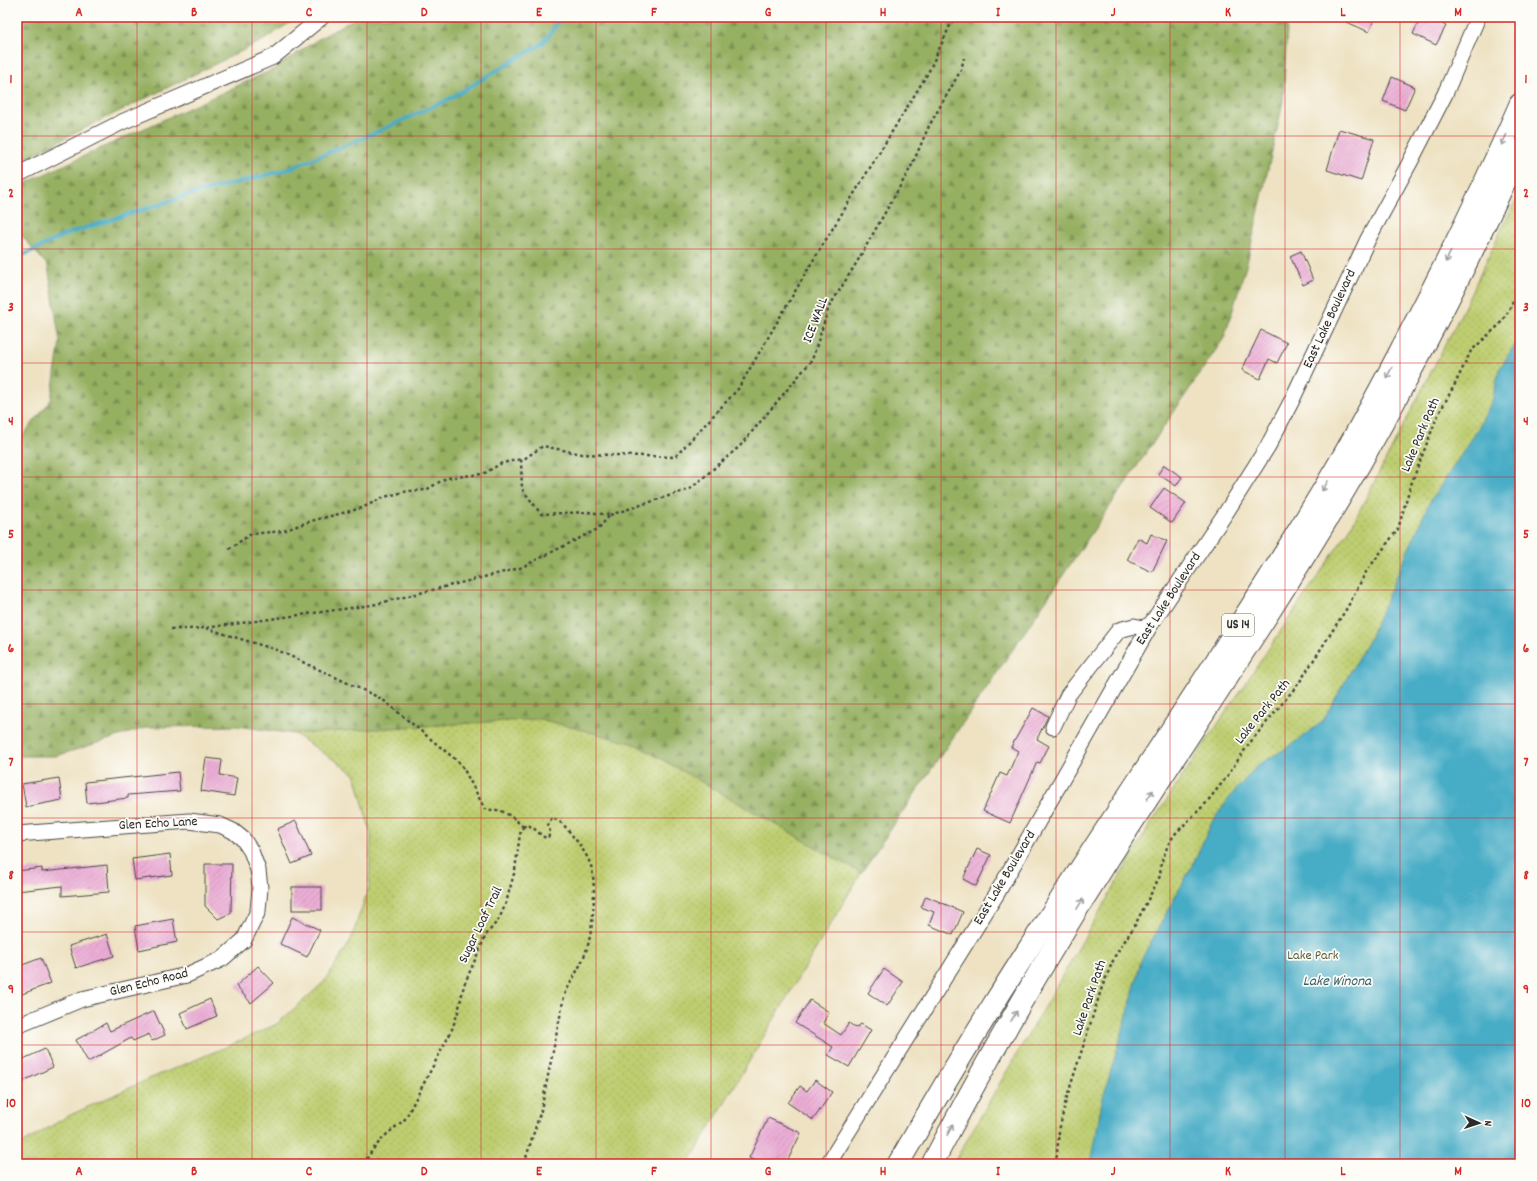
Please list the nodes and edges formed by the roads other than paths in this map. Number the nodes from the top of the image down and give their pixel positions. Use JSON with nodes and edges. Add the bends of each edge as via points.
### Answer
{"nodes":[{"id":1,"x":322,"y":17,"type":"edge"},
{"id":2,"x":1478,"y":17,"type":"edge"},
{"id":3,"x":1520,"y":104,"type":"edge"},
{"id":4,"x":1520,"y":149,"type":"edge"},
{"id":5,"x":17,"y":175,"type":"edge"},
{"id":6,"x":1151,"y":624,"type":"junction"},
{"id":7,"x":1053,"y":727,"type":"dead end"},
{"id":8,"x":17,"y":834,"type":"edge"},
{"id":9,"x":258,"y":911,"type":"joint"},
{"id":10,"x":17,"y":1026,"type":"edge"},
{"id":11,"x":828,"y":1164,"type":"edge"},
{"id":12,"x":898,"y":1164,"type":"edge"},
{"id":13,"x":932,"y":1164,"type":"edge"}],
"edges":[{"from":1,"to":5,"type":"street","via":[[273,57],[122,122]]},
{"from":2,"to":6,"type":"street","name":"East Lake Boulevard","via":[[1444,94],[1368,239],[1268,446]]},
{"from":3,"to":12,"type":"highway","number":"US 14","one_way":true,"via":[[1475,203],[1359,429],[1220,654],[993,1005]]},
{"from":13,"to":4,"type":"highway","number":"US 14","one_way":true,"via":[[1077,909],[1269,611],[1360,464],[1440,315]]},
{"from":6,"to":7,"type":"street","via":[[1143,628],[1134,626],[1119,630],[1068,695]]},
{"from":6,"to":11,"type":"street","name":"East Lake Boulevard","via":[[996,895]]},
{"from":8,"to":9,"type":"street","name":"Glen Echo Lane","via":[[189,821],[220,825],[243,839],[251,851],[258,870]]},
{"from":9,"to":10,"type":"street","name":"Glen Echo Road","via":[[244,940],[222,959],[187,975],[82,999]]}]}
